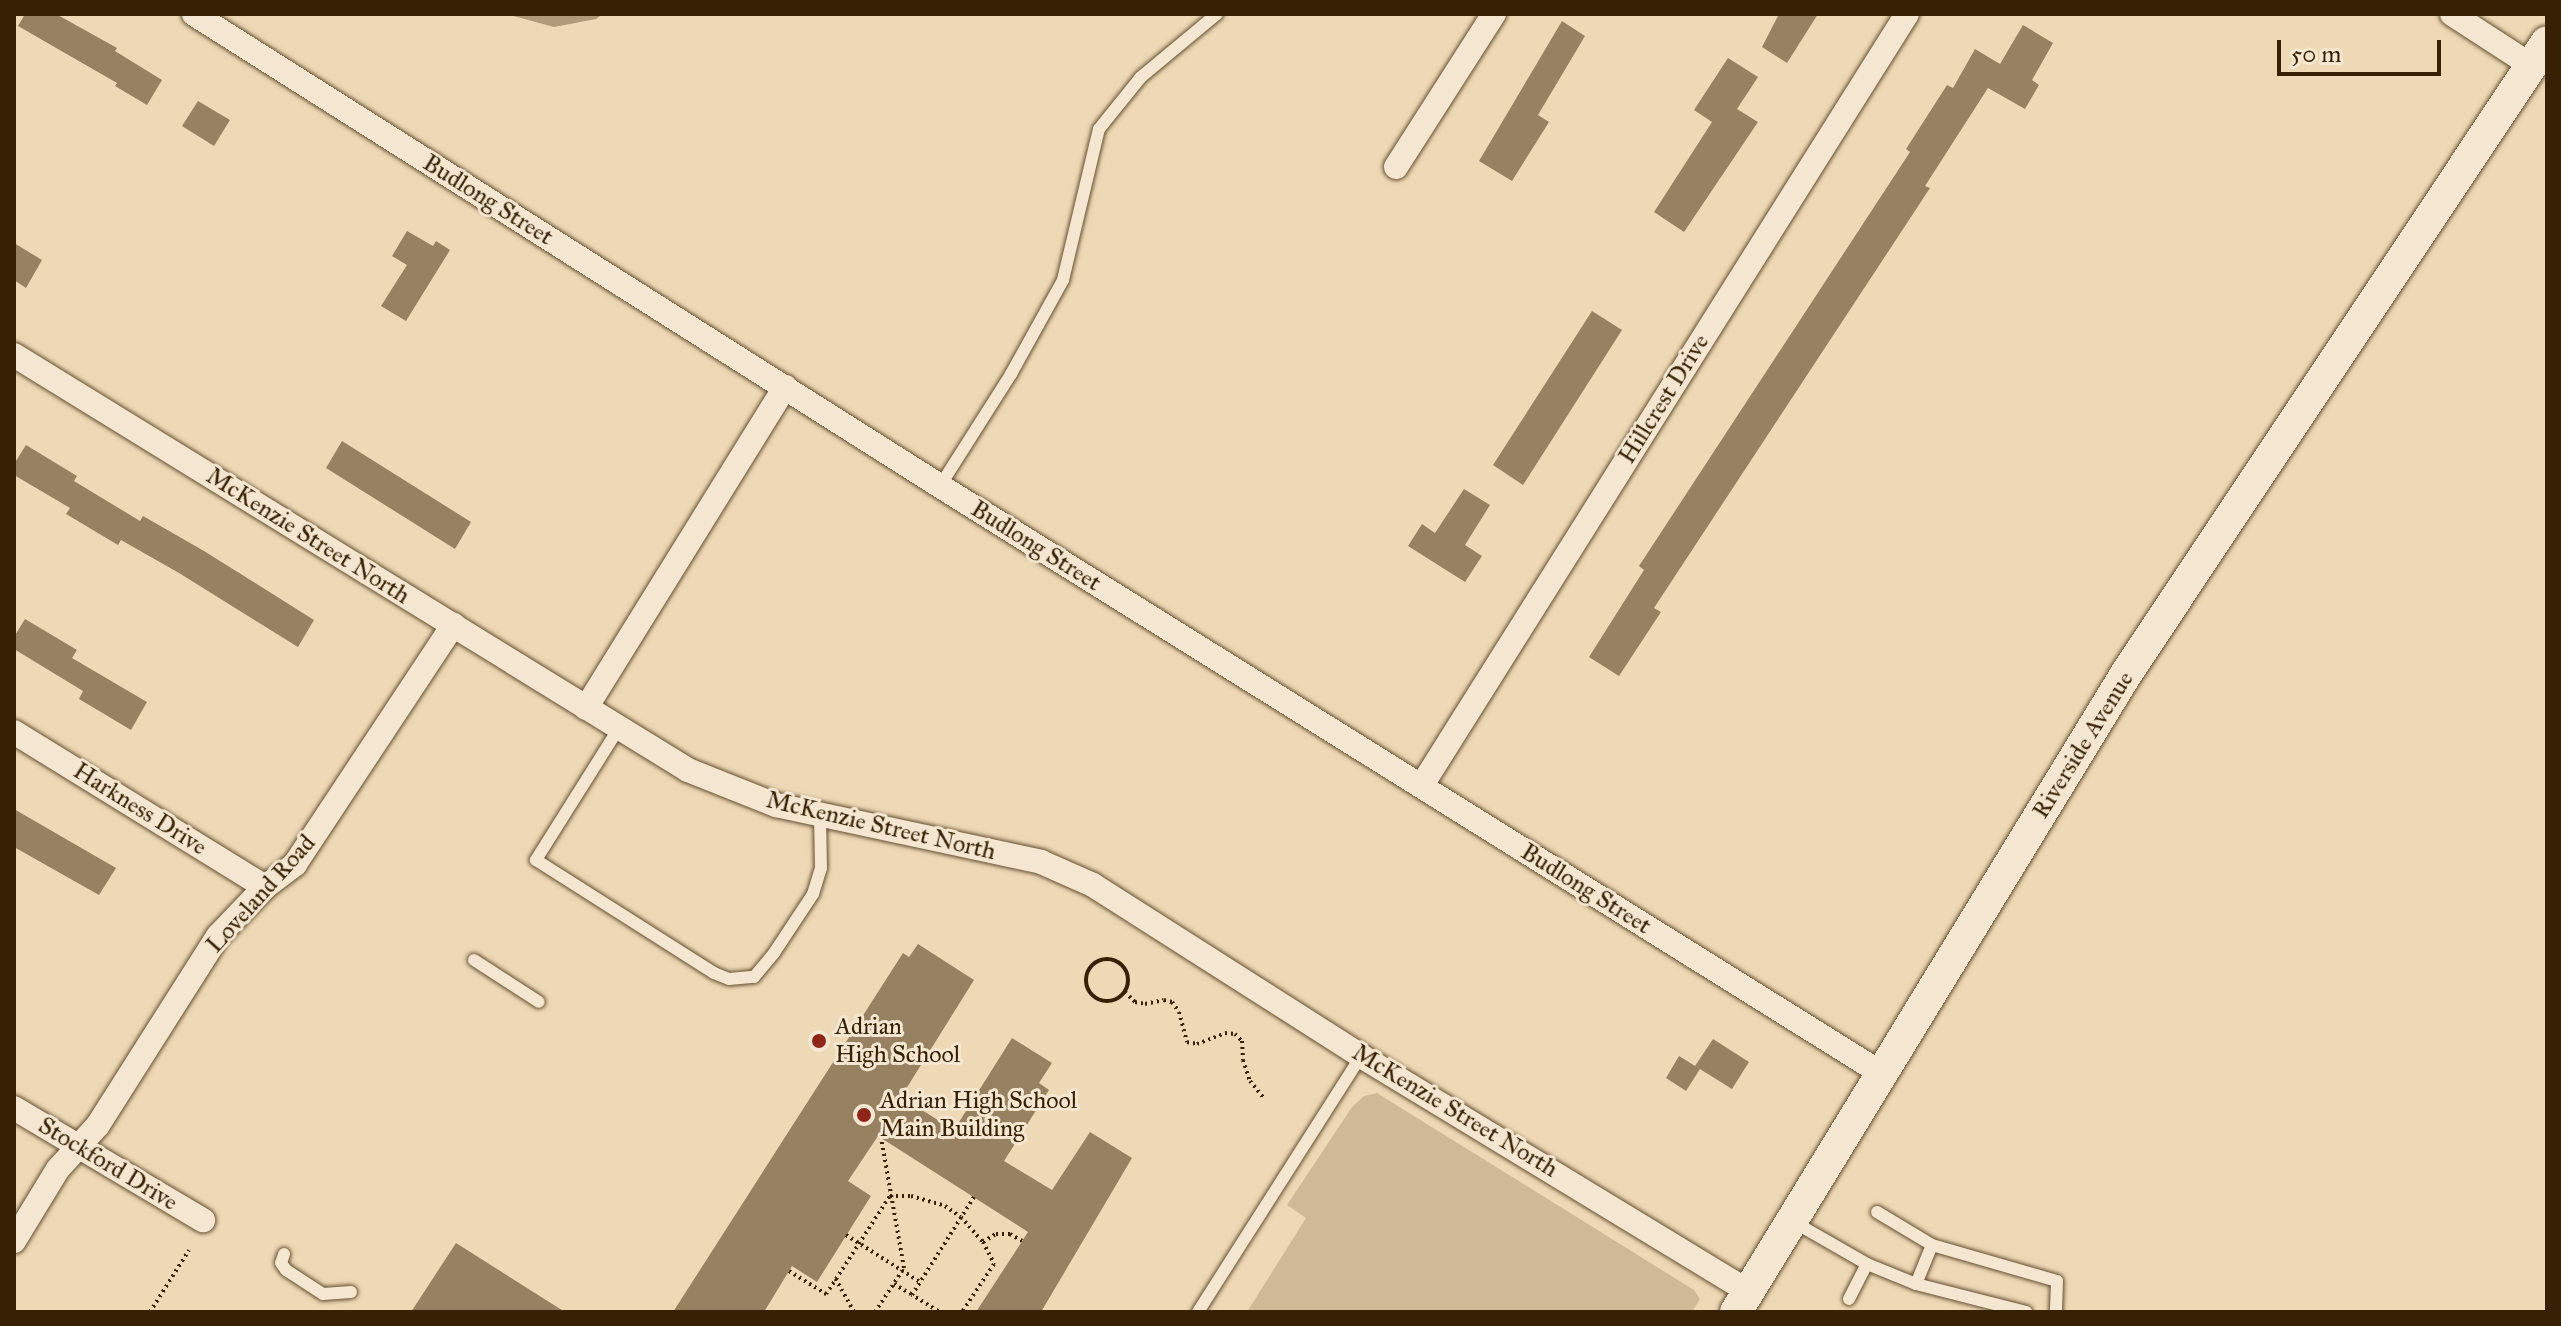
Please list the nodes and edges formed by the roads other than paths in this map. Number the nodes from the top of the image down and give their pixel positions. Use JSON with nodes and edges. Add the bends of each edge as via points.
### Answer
{"nodes":[{"id":1,"x":194,"y":14,"type":"edge"},
{"id":2,"x":1217,"y":14,"type":"edge"},
{"id":3,"x":1494,"y":14,"type":"edge"},
{"id":4,"x":1907,"y":14,"type":"edge"},
{"id":5,"x":2452,"y":14,"type":"edge"},
{"id":6,"x":2539,"y":54,"type":"edge"},
{"id":7,"x":1396,"y":167,"type":"dead end"},
{"id":8,"x":14,"y":355,"type":"edge"},
{"id":9,"x":785,"y":387,"type":"junction"},
{"id":10,"x":940,"y":486,"type":"junction"},
{"id":11,"x":453,"y":625,"type":"junction"},
{"id":12,"x":586,"y":708,"type":"junction"},
{"id":13,"x":619,"y":728,"type":"junction"},
{"id":14,"x":14,"y":732,"type":"edge"},
{"id":15,"x":1422,"y":785,"type":"junction"},
{"id":16,"x":820,"y":817,"type":"junction"},
{"id":17,"x":265,"y":887,"type":"junction"},
{"id":18,"x":474,"y":960,"type":"dead end"},
{"id":19,"x":539,"y":1002,"type":"dead end"},
{"id":20,"x":1361,"y":1056,"type":"junction"},
{"id":21,"x":1881,"y":1073,"type":"junction"},
{"id":22,"x":14,"y":1108,"type":"edge"},
{"id":23,"x":79,"y":1147,"type":"junction"},
{"id":24,"x":1877,"y":1212,"type":"dead end"},
{"id":25,"x":203,"y":1220,"type":"dead end"},
{"id":26,"x":1792,"y":1221,"type":"junction"},
{"id":27,"x":14,"y":1241,"type":"edge"},
{"id":28,"x":1932,"y":1245,"type":"junction"},
{"id":29,"x":284,"y":1254,"type":"dead end"},
{"id":30,"x":1867,"y":1264,"type":"junction"},
{"id":31,"x":1916,"y":1284,"type":"junction"},
{"id":32,"x":351,"y":1292,"type":"dead end"},
{"id":33,"x":1849,"y":1299,"type":"dead end"},
{"id":34,"x":1742,"y":1302,"type":"edge"},
{"id":35,"x":1198,"y":1312,"type":"edge"},
{"id":36,"x":2026,"y":1312,"type":"edge"},
{"id":37,"x":2056,"y":1312,"type":"edge"}],
"edges":[{"from":1,"to":9,"type":"street","name":"Budlong Street"},
{"from":2,"to":10,"type":"lane","via":[[1141,77],[1099,129],[1063,280]]},
{"from":3,"to":7,"type":"street"},
{"from":4,"to":15,"type":"street","name":"Hillcrest Drive"},
{"from":5,"to":6,"type":"street"},
{"from":6,"to":21,"type":"street","name":"Riverside Avenue","via":[[2126,674]]},
{"from":8,"to":11,"type":"street","name":"McKenzie Street North"},
{"from":9,"to":10,"type":"street","name":"Budlong Street"},
{"from":9,"to":12,"type":"street"},
{"from":10,"to":15,"type":"street","name":"Budlong Street"},
{"from":11,"to":12,"type":"street","name":"McKenzie Street North"},
{"from":11,"to":17,"type":"street","name":"Loveland Road","via":[[295,864]]},
{"from":12,"to":13,"type":"street","name":"McKenzie Street North"},
{"from":13,"to":16,"type":"street","name":"McKenzie Street North","via":[[726,787]]},
{"from":13,"to":16,"type":"lane","via":[[536,860],[714,973],[729,979],[754,977],[813,894],[821,868]]},
{"from":14,"to":17,"type":"street","name":"Harkness Drive"},
{"from":15,"to":21,"type":"street","name":"Budlong Street"},
{"from":16,"to":20,"type":"street","name":"McKenzie Street North","via":[[1041,862],[1146,917]]},
{"from":17,"to":23,"type":"street","name":"Loveland Road","via":[[218,936]]},
{"from":18,"to":19,"type":"lane"},
{"from":20,"to":34,"type":"street","name":"McKenzie Street North"},
{"from":20,"to":35,"type":"lane"},
{"from":21,"to":26,"type":"street","name":"Riverside Avenue"},
{"from":22,"to":23,"type":"street","name":"Stockford Drive"},
{"from":23,"to":25,"type":"street","name":"Stockford Drive"},
{"from":23,"to":27,"type":"street","name":"Loveland Road","via":[[58,1169]]},
{"from":24,"to":28,"type":"lane"},
{"from":26,"to":30,"type":"lane"},
{"from":26,"to":34,"type":"street","name":"Riverside Avenue"},
{"from":28,"to":31,"type":"lane"},
{"from":28,"to":37,"type":"lane","via":[[2057,1281]]},
{"from":29,"to":32,"type":"lane","via":[[281,1263],[286,1270],[323,1294]]},
{"from":30,"to":31,"type":"lane"},
{"from":30,"to":33,"type":"lane"},
{"from":31,"to":36,"type":"lane"}]}
